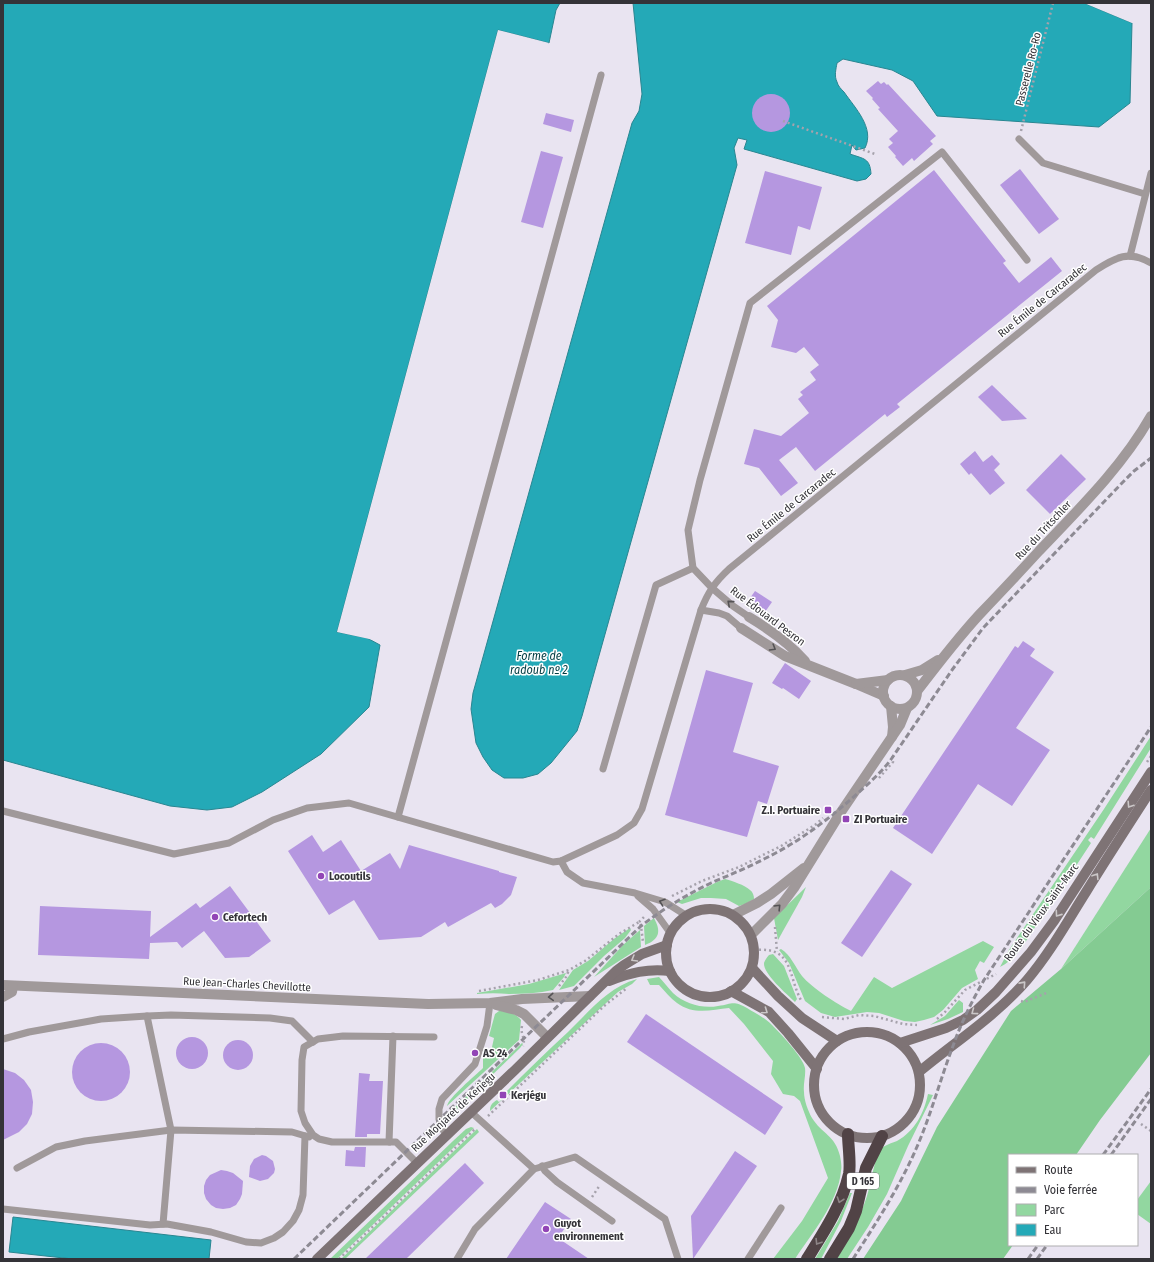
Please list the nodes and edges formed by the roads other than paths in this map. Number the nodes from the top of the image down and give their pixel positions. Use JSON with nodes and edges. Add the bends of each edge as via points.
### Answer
{"nodes":[{"id":1,"x":601,"y":75,"type":"dead end"},
{"id":2,"x":1019,"y":139,"type":"road end"},
{"id":3,"x":1151,"y":173,"type":"edge"},
{"id":4,"x":1145,"y":194,"type":"junction"},
{"id":5,"x":1130,"y":256,"type":"junction"},
{"id":6,"x":1028,"y":260,"type":"dead end"},
{"id":7,"x":1151,"y":263,"type":"edge"},
{"id":8,"x":1151,"y":416,"type":"edge"},
{"id":9,"x":693,"y":568,"type":"junction"},
{"id":10,"x":712,"y":588,"type":"junction"},
{"id":11,"x":701,"y":610,"type":"junction"},
{"id":12,"x":749,"y":617,"type":"joint"},
{"id":13,"x":741,"y":628,"type":"joint"},
{"id":14,"x":946,"y":654,"type":"junction"},
{"id":15,"x":808,"y":664,"type":"junction"},
{"id":16,"x":905,"y":675,"type":"junction"},
{"id":17,"x":888,"y":680,"type":"junction"},
{"id":18,"x":856,"y":684,"type":"junction"},
{"id":19,"x":918,"y":690,"type":"junction"},
{"id":20,"x":884,"y":696,"type":"junction"},
{"id":21,"x":891,"y":706,"type":"junction"},
{"id":22,"x":907,"y":708,"type":"junction"},
{"id":23,"x":892,"y":737,"type":"junction"},
{"id":24,"x":602,"y":769,"type":"dead end"},
{"id":25,"x":1151,"y":772,"type":"edge"},
{"id":26,"x":1151,"y":790,"type":"edge"},
{"id":27,"x":3,"y":811,"type":"edge"},
{"id":28,"x":398,"y":817,"type":"junction"},
{"id":29,"x":561,"y":860,"type":"junction"},
{"id":30,"x":808,"y":864,"type":"junction"},
{"id":31,"x":635,"y":894,"type":"junction"},
{"id":32,"x":733,"y":915,"type":"junction"},
{"id":33,"x":687,"y":916,"type":"junction"},
{"id":34,"x":671,"y":934,"type":"junction"},
{"id":35,"x":750,"y":934,"type":"junction"},
{"id":36,"x":667,"y":945,"type":"junction"},
{"id":37,"x":752,"y":968,"type":"junction"},
{"id":38,"x":670,"y":971,"type":"junction"},
{"id":39,"x":605,"y":982,"type":"junction"},
{"id":40,"x":8,"y":985,"type":"edge"},
{"id":41,"x":732,"y":991,"type":"junction"},
{"id":42,"x":590,"y":996,"type":"junction"},
{"id":43,"x":3,"y":997,"type":"edge"},
{"id":44,"x":490,"y":1003,"type":"junction"},
{"id":45,"x":147,"y":1016,"type":"junction"},
{"id":46,"x":393,"y":1036,"type":"junction"},
{"id":47,"x":434,"y":1036,"type":"dead end"},
{"id":48,"x":547,"y":1037,"type":"junction"},
{"id":49,"x":3,"y":1039,"type":"edge"},
{"id":50,"x":837,"y":1041,"type":"junction"},
{"id":51,"x":313,"y":1042,"type":"junction"},
{"id":52,"x":900,"y":1043,"type":"junction"},
{"id":53,"x":816,"y":1069,"type":"junction"},
{"id":54,"x":919,"y":1072,"type":"junction"},
{"id":55,"x":471,"y":1112,"type":"junction"},
{"id":56,"x":172,"y":1130,"type":"junction"},
{"id":57,"x":848,"y":1134,"type":"junction"},
{"id":58,"x":446,"y":1135,"type":"junction"},
{"id":59,"x":305,"y":1136,"type":"junction"},
{"id":60,"x":882,"y":1136,"type":"junction"},
{"id":61,"x":319,"y":1139,"type":"junction"},
{"id":62,"x":389,"y":1142,"type":"junction"},
{"id":63,"x":417,"y":1163,"type":"junction"},
{"id":64,"x":542,"y":1166,"type":"junction"},
{"id":65,"x":17,"y":1168,"type":"dead end"},
{"id":66,"x":534,"y":1169,"type":"junction"},
{"id":67,"x":781,"y":1208,"type":"dead end"},
{"id":68,"x":3,"y":1209,"type":"edge"},
{"id":69,"x":612,"y":1221,"type":"dead end"},
{"id":70,"x":163,"y":1224,"type":"junction"},
{"id":71,"x":317,"y":1259,"type":"edge"},
{"id":72,"x":457,"y":1259,"type":"edge"},
{"id":73,"x":678,"y":1259,"type":"edge"},
{"id":74,"x":748,"y":1259,"type":"edge"},
{"id":75,"x":807,"y":1259,"type":"edge"},
{"id":76,"x":830,"y":1259,"type":"edge"}],
"edges":[{"from":1,"to":28,"type":"lane"},
{"from":2,"to":4,"type":"lane","via":[[1043,163]]},
{"from":3,"to":4,"type":"lane"},
{"from":4,"to":5,"type":"lane"},
{"from":5,"to":7,"type":"lane"},
{"from":5,"to":10,"type":"lane","name":"Rue Émile de Carcaradec","via":[[1110,261],[1096,270],[729,569]]},
{"from":6,"to":9,"type":"lane","via":[[942,152],[750,304],[688,530]]},
{"from":8,"to":14,"type":"street","name":"Rue du Tritschler","via":[[1115,468]]},
{"from":9,"to":10,"type":"lane","name":"Rue Édouard Pesron"},
{"from":9,"to":24,"type":"lane","via":[[656,585]]},
{"from":10,"to":11,"type":"lane","name":"Rue Émile de Carcaradec"},
{"from":12,"to":10,"type":"lane","name":"Rue Édouard Pesron","one_way":true},
{"from":11,"to":13,"type":"lane","name":"Rue Édouard Pesron","via":[[727,616]]},
{"from":11,"to":29,"type":"lane","name":"Rue Émile de Carcaradec","via":[[642,809],[634,823],[617,835]]},
{"from":12,"to":15,"type":"street","name":"Rue Édouard Pesron","via":[[784,642]]},
{"from":13,"to":15,"type":"street","name":"Rue Édouard Pesron","one_way":true,"via":[[780,653]]},
{"from":14,"to":16,"type":"street","name":"Rue du Tritschler","via":[[922,670]]},
{"from":14,"to":19,"type":"street","name":"Rue du Tritschler"},
{"from":15,"to":18,"type":"street","name":"Rue Édouard Pesron"},
{"from":16,"to":17,"type":"street","via":[[896,675]]},
{"from":16,"to":19,"type":"street","via":[[912,679]]},
{"from":17,"to":18,"type":"street","name":"Rue Édouard Pesron"},
{"from":17,"to":20,"type":"street","via":[[884,685]]},
{"from":18,"to":20,"type":"street","name":"Rue Édouard Pesron"},
{"from":19,"to":22,"type":"street","via":[[916,699]]},
{"from":20,"to":21,"type":"street"},
{"from":21,"to":22,"type":"street"},
{"from":21,"to":23,"type":"street"},
{"from":22,"to":23,"type":"street"},
{"from":23,"to":30,"type":"street"},
{"from":25,"to":52,"type":"main road","name":"Route du Vieux Saint-Marc","one_way":true,"via":[[1054,921],[996,992],[963,1020]]},
{"from":54,"to":26,"type":"main road","one_way":true,"via":[[995,1013],[1044,959]]},
{"from":27,"to":28,"type":"lane","via":[[174,854],[229,843],[274,820],[307,808],[349,803]]},
{"from":28,"to":29,"type":"lane","via":[[553,862]]},
{"from":29,"to":31,"type":"lane","via":[[567,872],[583,883]]},
{"from":30,"to":32,"type":"street","via":[[757,904]]},
{"from":35,"to":30,"type":"street","one_way":true,"via":[[782,904]]},
{"from":33,"to":31,"type":"lane","one_way":true,"via":[[665,902]]},
{"from":31,"to":34,"type":"lane","via":[[653,908]]},
{"from":32,"to":33,"type":"main road","via":[[722,910],[710,909]]},
{"from":32,"to":35,"type":"main road"},
{"from":33,"to":34,"type":"main road"},
{"from":34,"to":36,"type":"main road"},
{"from":35,"to":37,"type":"main road","via":[[754,950]]},
{"from":36,"to":38,"type":"main road"},
{"from":36,"to":39,"type":"main road","name":"Rue Monjaret de Kerjegu","one_way":true,"via":[[642,954],[624,965]]},
{"from":37,"to":41,"type":"main road","via":[[744,981]]},
{"from":37,"to":50,"type":"main road","via":[[802,1018]]},
{"from":38,"to":39,"type":"main road","name":"Rue Monjaret de Kerjegu","via":[[651,969]]},
{"from":38,"to":41,"type":"main road","via":[[686,989],[696,994],[714,996]]},
{"from":39,"to":42,"type":"main road","name":"Rue Monjaret de Kerjegu"},
{"from":40,"to":43,"type":"street","via":[[12,992]]},
{"from":40,"to":44,"type":"street","name":"Rue Jean-Charles Chevillotte","via":[[428,1004]]},
{"from":41,"to":53,"type":"main road","one_way":true,"via":[[769,1012]]},
{"from":42,"to":44,"type":"street","name":"Rue Jean-Charles Chevillotte","one_way":true},
{"from":42,"to":48,"type":"main road","name":"Rue Monjaret de Kerjegu"},
{"from":44,"to":48,"type":"street","name":"Rue Jean-Charles Chevillotte","via":[[524,1014]]},
{"from":44,"to":58,"type":"lane","via":[[487,1026],[475,1064],[442,1099],[439,1119]]},
{"from":45,"to":49,"type":"lane","via":[[102,1019]]},
{"from":45,"to":51,"type":"lane","via":[[270,1018],[292,1021]]},
{"from":45,"to":56,"type":"lane"},
{"from":46,"to":47,"type":"lane"},
{"from":46,"to":51,"type":"lane","via":[[343,1036],[318,1038]]},
{"from":46,"to":62,"type":"lane"},
{"from":48,"to":55,"type":"main road","name":"Rue Monjaret de Kerjegu"},
{"from":50,"to":52,"type":"main road","via":[[852,1034],[869,1032],[886,1035]]},
{"from":50,"to":53,"type":"main road","via":[[824,1054]]},
{"from":51,"to":61,"type":"lane","via":[[304,1047],[301,1111],[305,1123]]},
{"from":52,"to":54,"type":"main road","via":[[912,1056]]},
{"from":53,"to":57,"type":"main road","via":[[814,1089],[819,1108],[831,1124]]},
{"from":54,"to":60,"type":"main road","via":[[917,1104],[909,1118],[897,1129]]},
{"from":55,"to":58,"type":"main road","name":"Rue Monjaret de Kerjegu"},
{"from":55,"to":66,"type":"lane"},
{"from":56,"to":59,"type":"lane","via":[[292,1132]]},
{"from":56,"to":65,"type":"lane","via":[[56,1147]]},
{"from":56,"to":70,"type":"lane"},
{"from":57,"to":60,"type":"main road","via":[[865,1138]]},
{"from":57,"to":75,"type":"highway","number":"D 165","one_way":true,"via":[[849,1173],[838,1207]]},
{"from":58,"to":63,"type":"main road","name":"Rue Monjaret de Kerjegu"},
{"from":59,"to":61,"type":"lane"},
{"from":59,"to":70,"type":"lane","via":[[303,1195],[299,1210],[288,1227],[274,1238],[261,1243],[246,1242],[211,1232]]},
{"from":60,"to":76,"type":"highway","number":"D 165","via":[[866,1168],[849,1228]]},
{"from":61,"to":62,"type":"lane","via":[[332,1142]]},
{"from":62,"to":63,"type":"lane","via":[[396,1142]]},
{"from":63,"to":71,"type":"main road","name":"Rue Monjaret de Kerjegu"},
{"from":64,"to":66,"type":"lane"},
{"from":64,"to":69,"type":"lane","via":[[557,1182]]},
{"from":64,"to":73,"type":"lane","via":[[575,1156],[665,1219]]},
{"from":66,"to":72,"type":"lane","via":[[475,1229]]},
{"from":67,"to":74,"type":"lane"},
{"from":68,"to":70,"type":"lane","via":[[150,1225]]}]}
